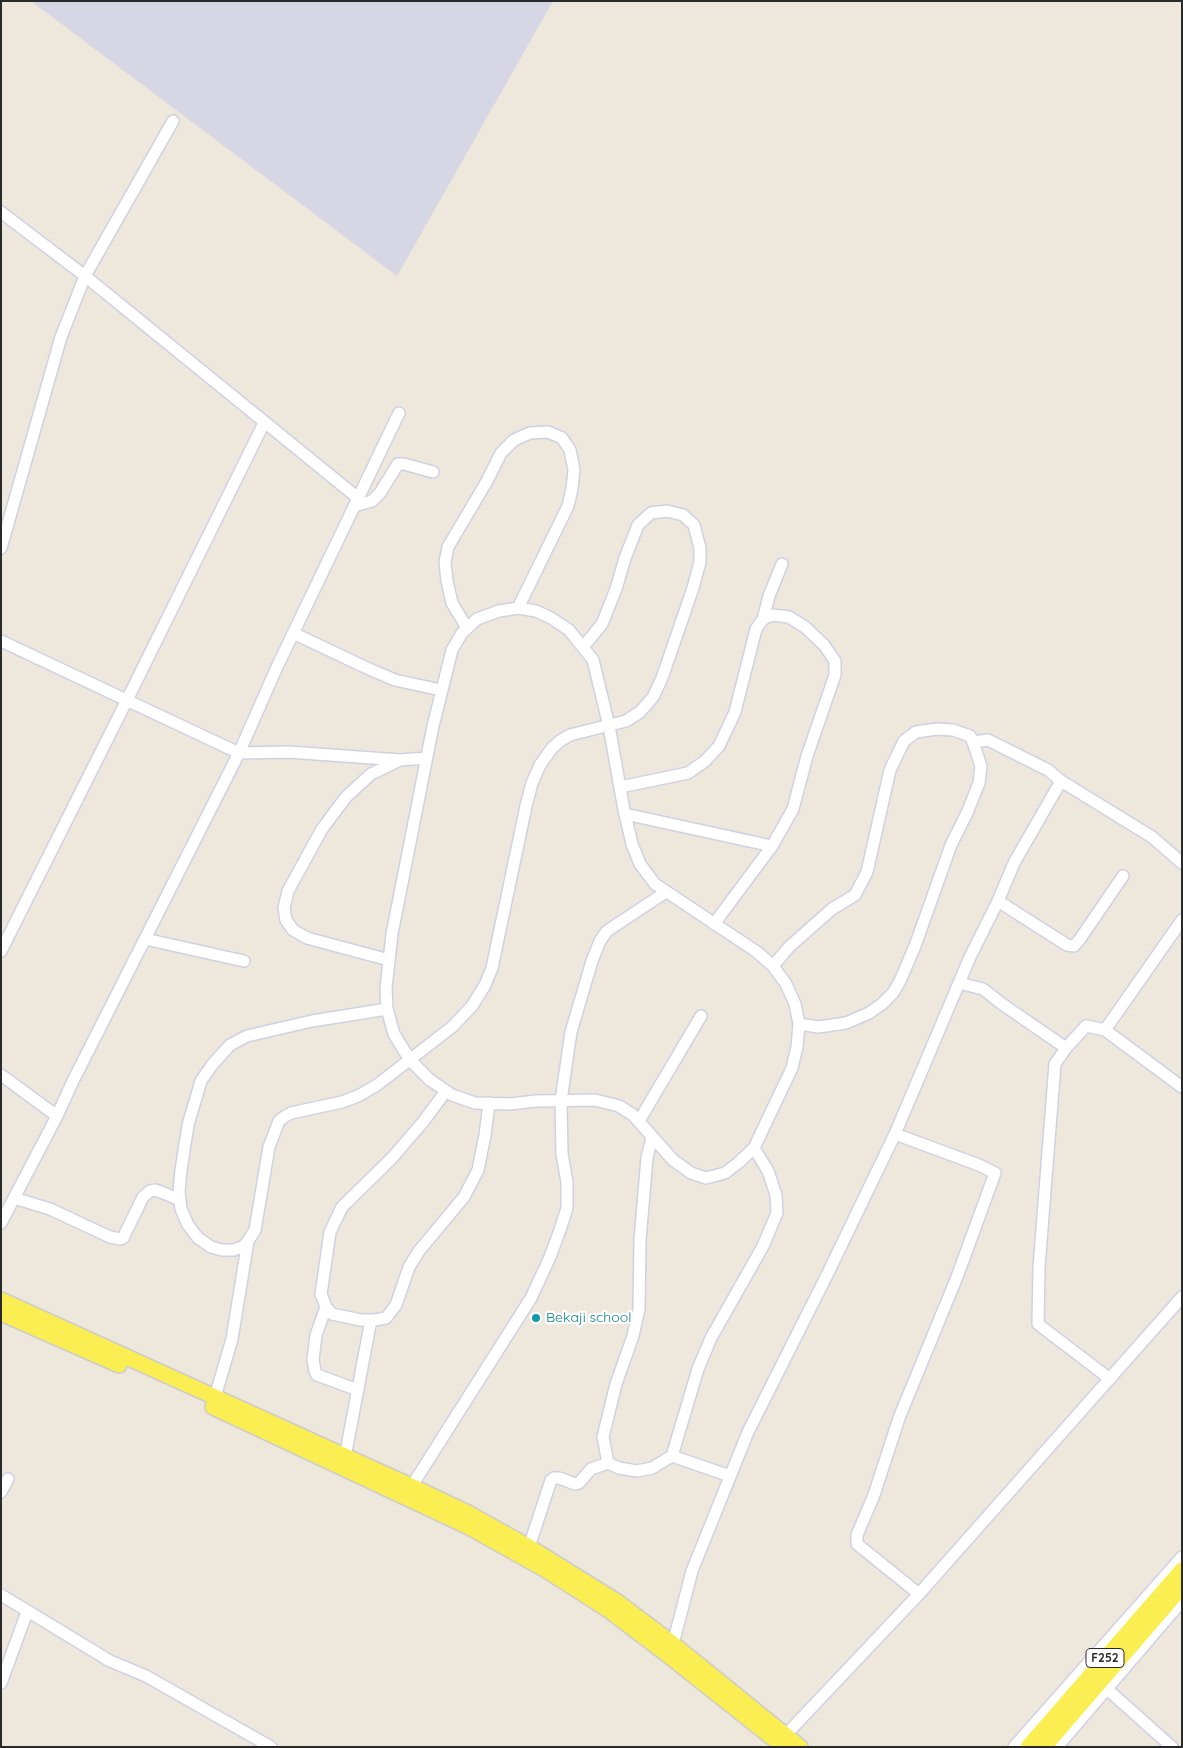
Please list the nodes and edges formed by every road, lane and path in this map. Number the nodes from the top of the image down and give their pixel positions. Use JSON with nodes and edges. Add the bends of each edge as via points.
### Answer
{"nodes":[{"id":1,"x":173,"y":120,"type":"dead end"},
{"id":2,"x":1,"y":212,"type":"edge"},
{"id":3,"x":85,"y":276,"type":"junction"},
{"id":4,"x":399,"y":413,"type":"dead end"},
{"id":5,"x":264,"y":423,"type":"junction"},
{"id":6,"x":433,"y":472,"type":"dead end"},
{"id":7,"x":356,"y":502,"type":"junction"},
{"id":8,"x":1,"y":548,"type":"edge"},
{"id":9,"x":782,"y":564,"type":"dead end"},
{"id":10,"x":518,"y":608,"type":"junction"},
{"id":11,"x":763,"y":619,"type":"junction"},
{"id":12,"x":467,"y":628,"type":"junction"},
{"id":13,"x":293,"y":633,"type":"junction"},
{"id":14,"x":1,"y":641,"type":"edge"},
{"id":15,"x":583,"y":647,"type":"junction"},
{"id":16,"x":440,"y":690,"type":"junction"},
{"id":17,"x":127,"y":700,"type":"junction"},
{"id":18,"x":609,"y":726,"type":"junction"},
{"id":19,"x":973,"y":742,"type":"junction"},
{"id":20,"x":240,"y":753,"type":"junction"},
{"id":21,"x":426,"y":758,"type":"junction"},
{"id":22,"x":400,"y":760,"type":"junction"},
{"id":23,"x":1061,"y":781,"type":"junction"},
{"id":24,"x":620,"y":788,"type":"junction"},
{"id":25,"x":625,"y":814,"type":"junction"},
{"id":26,"x":772,"y":846,"type":"junction"},
{"id":27,"x":1182,"y":863,"type":"edge"},
{"id":28,"x":1123,"y":876,"type":"dead end"},
{"id":29,"x":666,"y":892,"type":"junction"},
{"id":30,"x":998,"y":900,"type":"junction"},
{"id":31,"x":1182,"y":920,"type":"edge"},
{"id":32,"x":714,"y":924,"type":"junction"},
{"id":33,"x":145,"y":939,"type":"junction"},
{"id":34,"x":1,"y":951,"type":"edge"},
{"id":35,"x":389,"y":960,"type":"junction"},
{"id":36,"x":244,"y":961,"type":"dead end"},
{"id":37,"x":773,"y":966,"type":"junction"},
{"id":38,"x":959,"y":983,"type":"junction"},
{"id":39,"x":387,"y":1009,"type":"junction"},
{"id":40,"x":701,"y":1016,"type":"dead end"},
{"id":41,"x":799,"y":1024,"type":"junction"},
{"id":42,"x":1105,"y":1030,"type":"junction"},
{"id":43,"x":1066,"y":1048,"type":"junction"},
{"id":44,"x":410,"y":1060,"type":"junction"},
{"id":45,"x":1,"y":1076,"type":"edge"},
{"id":46,"x":1182,"y":1087,"type":"edge"},
{"id":47,"x":446,"y":1091,"type":"junction"},
{"id":48,"x":561,"y":1100,"type":"junction"},
{"id":49,"x":489,"y":1103,"type":"junction"},
{"id":50,"x":57,"y":1116,"type":"junction"},
{"id":51,"x":638,"y":1121,"type":"junction"},
{"id":52,"x":895,"y":1134,"type":"junction"},
{"id":53,"x":652,"y":1136,"type":"junction"},
{"id":54,"x":754,"y":1148,"type":"junction"},
{"id":55,"x":14,"y":1198,"type":"junction"},
{"id":56,"x":180,"y":1200,"type":"junction"},
{"id":57,"x":1,"y":1223,"type":"edge"},
{"id":58,"x":248,"y":1241,"type":"junction"},
{"id":59,"x":1182,"y":1297,"type":"edge"},
{"id":60,"x":1,"y":1300,"type":"edge"},
{"id":61,"x":326,"y":1307,"type":"junction"},
{"id":62,"x":1,"y":1313,"type":"edge"},
{"id":63,"x":371,"y":1320,"type":"junction"},
{"id":64,"x":158,"y":1377,"type":"junction"},
{"id":65,"x":1110,"y":1378,"type":"junction"},
{"id":66,"x":358,"y":1390,"type":"junction"},
{"id":67,"x":215,"y":1397,"type":"junction"},
{"id":68,"x":672,"y":1456,"type":"junction"},
{"id":69,"x":345,"y":1457,"type":"junction"},
{"id":70,"x":608,"y":1463,"type":"junction"},
{"id":71,"x":730,"y":1476,"type":"junction"},
{"id":72,"x":8,"y":1479,"type":"dead end"},
{"id":73,"x":408,"y":1491,"type":"junction"},
{"id":74,"x":1,"y":1492,"type":"edge"},
{"id":75,"x":530,"y":1547,"type":"junction"},
{"id":76,"x":1182,"y":1556,"type":"edge"},
{"id":77,"x":1182,"y":1570,"type":"edge"},
{"id":78,"x":1182,"y":1587,"type":"edge"},
{"id":79,"x":919,"y":1594,"type":"junction"},
{"id":80,"x":1,"y":1595,"type":"edge"},
{"id":81,"x":1182,"y":1601,"type":"edge"},
{"id":82,"x":27,"y":1612,"type":"junction"},
{"id":83,"x":673,"y":1644,"type":"junction"},
{"id":84,"x":1,"y":1682,"type":"edge"},
{"id":85,"x":1107,"y":1689,"type":"junction"},
{"id":86,"x":783,"y":1741,"type":"edge"},
{"id":87,"x":271,"y":1747,"type":"edge"},
{"id":88,"x":800,"y":1747,"type":"edge"},
{"id":89,"x":1014,"y":1747,"type":"edge"},
{"id":90,"x":1028,"y":1747,"type":"edge"},
{"id":91,"x":1044,"y":1747,"type":"edge"},
{"id":92,"x":1057,"y":1747,"type":"edge"},
{"id":93,"x":1172,"y":1747,"type":"edge"}],
"edges":[{"from":1,"to":3,"type":"street"},
{"from":2,"to":3,"type":"street"},
{"from":3,"to":5,"type":"street"},
{"from":3,"to":8,"type":"street","via":[[61,337]]},
{"from":4,"to":7,"type":"street"},
{"from":5,"to":7,"type":"street"},
{"from":5,"to":17,"type":"street"},
{"from":6,"to":7,"type":"street","via":[[398,464],[372,501]]},
{"from":7,"to":13,"type":"street"},
{"from":9,"to":11,"type":"street"},
{"from":10,"to":12,"type":"street","via":[[477,619]]},
{"from":10,"to":12,"type":"street","via":[[564,514],[572,489],[574,470],[570,450],[562,438],[548,432],[530,433],[514,440],[501,453],[448,547],[445,562],[452,603]]},
{"from":10,"to":15,"type":"street","via":[[551,618],[569,630]]},
{"from":11,"to":24,"type":"street","via":[[756,629],[734,712],[718,746],[688,773]]},
{"from":11,"to":26,"type":"street","via":[[773,615],[788,617],[805,627],[835,661],[835,675],[793,809]]},
{"from":12,"to":16,"type":"street","via":[[452,650]]},
{"from":13,"to":16,"type":"street","via":[[395,680]]},
{"from":13,"to":20,"type":"street"},
{"from":14,"to":17,"type":"street"},
{"from":15,"to":18,"type":"street","via":[[593,660]]},
{"from":15,"to":18,"type":"street","via":[[602,624],[638,526],[652,513],[667,511],[683,515],[694,525],[700,562],[662,678],[640,712]]},
{"from":16,"to":21,"type":"street"},
{"from":17,"to":20,"type":"street"},
{"from":17,"to":34,"type":"street"},
{"from":18,"to":24,"type":"street"},
{"from":18,"to":44,"type":"street","via":[[570,735],[552,748],[540,765],[526,806],[492,968],[485,985],[472,1006],[452,1027]]},
{"from":19,"to":23,"type":"street","via":[[988,740],[1048,770]]},
{"from":19,"to":37,"type":"street","via":[[966,734],[937,729],[916,732],[904,741],[890,770],[867,872],[856,896],[832,908]]},
{"from":19,"to":41,"type":"street","via":[[981,766],[980,783],[951,845],[915,946],[894,992],[869,1013],[846,1023],[818,1027]]},
{"from":20,"to":22,"type":"street","via":[[290,752]]},
{"from":20,"to":33,"type":"street"},
{"from":21,"to":22,"type":"street"},
{"from":21,"to":35,"type":"street"},
{"from":22,"to":35,"type":"street","via":[[371,774],[346,797],[322,829],[288,891],[284,908],[286,920],[293,930],[307,938]]},
{"from":23,"to":27,"type":"street","via":[[1152,837]]},
{"from":23,"to":30,"type":"street","via":[[1014,863]]},
{"from":24,"to":25,"type":"street"},
{"from":25,"to":26,"type":"street"},
{"from":25,"to":29,"type":"street","via":[[640,864],[655,884]]},
{"from":26,"to":32,"type":"street"},
{"from":28,"to":30,"type":"street","via":[[1074,946],[1067,945]]},
{"from":29,"to":32,"type":"street"},
{"from":29,"to":48,"type":"street","via":[[607,931],[600,941],[571,1032]]},
{"from":30,"to":38,"type":"street"},
{"from":31,"to":42,"type":"street"},
{"from":32,"to":37,"type":"street"},
{"from":33,"to":36,"type":"street"},
{"from":33,"to":50,"type":"street"},
{"from":35,"to":39,"type":"street"},
{"from":37,"to":41,"type":"street","via":[[795,1004]]},
{"from":38,"to":43,"type":"street","via":[[982,988]]},
{"from":38,"to":52,"type":"street"},
{"from":39,"to":44,"type":"street","via":[[394,1034]]},
{"from":39,"to":56,"type":"street","via":[[272,1029],[230,1045],[201,1081],[188,1125]]},
{"from":40,"to":51,"type":"street"},
{"from":41,"to":54,"type":"street","via":[[792,1068]]},
{"from":42,"to":43,"type":"street","via":[[1086,1026]]},
{"from":42,"to":46,"type":"street"},
{"from":43,"to":65,"type":"street","via":[[1055,1064],[1051,1101],[1038,1324]]},
{"from":44,"to":47,"type":"street"},
{"from":44,"to":58,"type":"street","via":[[358,1096],[291,1113],[279,1121],[269,1147],[255,1230]]},
{"from":45,"to":50,"type":"street"},
{"from":47,"to":49,"type":"street","via":[[475,1103]]},
{"from":47,"to":61,"type":"street","via":[[392,1158],[342,1207],[330,1232],[323,1268],[321,1294]]},
{"from":48,"to":49,"type":"street"},
{"from":48,"to":51,"type":"street","via":[[595,1100],[619,1106]]},
{"from":48,"to":73,"type":"street","via":[[567,1208],[550,1257],[531,1298]]},
{"from":49,"to":63,"type":"street","via":[[478,1170],[464,1197],[414,1259],[396,1305],[386,1318]]},
{"from":50,"to":55,"type":"street"},
{"from":51,"to":53,"type":"street"},
{"from":52,"to":71,"type":"street","via":[[748,1432]]},
{"from":52,"to":79,"type":"street","via":[[995,1173],[900,1418],[874,1495],[856,1534],[857,1544]]},
{"from":53,"to":54,"type":"street","via":[[674,1160],[691,1173],[706,1178],[725,1173]]},
{"from":53,"to":70,"type":"street","via":[[640,1240],[639,1310],[603,1437]]},
{"from":54,"to":68,"type":"street","via":[[768,1171],[776,1194],[777,1212],[763,1246],[711,1338],[698,1369]]},
{"from":55,"to":56,"type":"street","via":[[50,1208],[120,1239],[124,1238],[143,1197],[150,1192],[155,1190]]},
{"from":55,"to":57,"type":"street"},
{"from":56,"to":58,"type":"street","via":[[188,1225],[211,1247],[234,1250]]},
{"from":58,"to":67,"type":"street","via":[[232,1339]]},
{"from":59,"to":65,"type":"street"},
{"from":60,"to":64,"type":"main road"},
{"from":61,"to":63,"type":"street","via":[[332,1314]]},
{"from":61,"to":66,"type":"street","via":[[316,1335],[315,1371],[317,1375]]},
{"from":62,"to":64,"type":"main road"},
{"from":63,"to":66,"type":"street"},
{"from":64,"to":67,"type":"main road"},
{"from":64,"to":73,"type":"main road"},
{"from":65,"to":79,"type":"street"},
{"from":66,"to":69,"type":"street"},
{"from":67,"to":69,"type":"main road"},
{"from":68,"to":70,"type":"street","via":[[652,1468],[637,1471]]},
{"from":68,"to":71,"type":"street"},
{"from":69,"to":73,"type":"main road"},
{"from":70,"to":75,"type":"street","via":[[591,1469],[579,1483],[559,1478],[551,1480]]},
{"from":71,"to":83,"type":"street","via":[[692,1571]]},
{"from":72,"to":74,"type":"street"},
{"from":73,"to":75,"type":"main road"},
{"from":73,"to":86,"type":"main road","via":[[546,1570],[610,1611]]},
{"from":75,"to":83,"type":"main road","via":[[616,1601]]},
{"from":76,"to":89,"type":"street"},
{"from":77,"to":90,"type":"main road","number":"F252"},
{"from":78,"to":91,"type":"main road","number":"F252"},
{"from":79,"to":86,"type":"street"},
{"from":80,"to":82,"type":"street"},
{"from":81,"to":85,"type":"street"},
{"from":82,"to":84,"type":"street"},
{"from":82,"to":87,"type":"street","via":[[110,1661],[146,1676]]},
{"from":83,"to":86,"type":"main road"},
{"from":85,"to":92,"type":"street"},
{"from":85,"to":93,"type":"street"},
{"from":86,"to":88,"type":"main road"}]}
